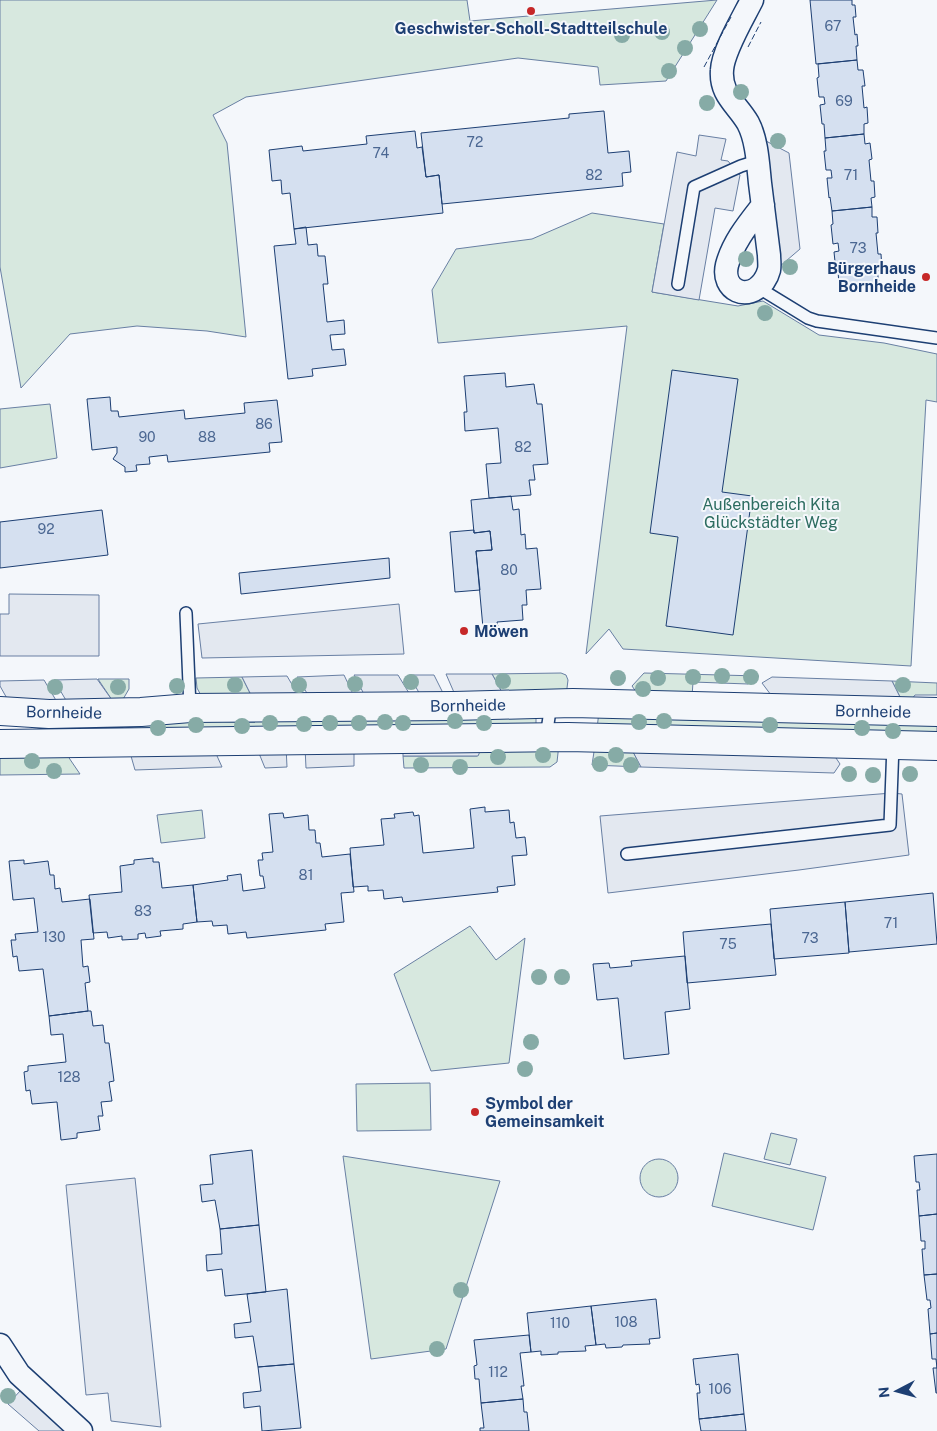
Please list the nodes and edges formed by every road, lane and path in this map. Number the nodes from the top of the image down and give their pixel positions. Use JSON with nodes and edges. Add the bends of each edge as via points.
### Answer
{"nodes":[{"id":1,"x":752,"y":0,"type":"edge"},
{"id":2,"x":758,"y":161,"type":"junction"},
{"id":3,"x":763,"y":205,"type":"junction"},
{"id":4,"x":678,"y":284,"type":"dead end"},
{"id":5,"x":759,"y":288,"type":"junction"},
{"id":6,"x":937,"y":338,"type":"edge"},
{"id":7,"x":186,"y":613,"type":"dead end"},
{"id":8,"x":551,"y":704,"type":"junction"},
{"id":9,"x":190,"y":708,"type":"junction"},
{"id":10,"x":0,"y":711,"type":"edge"},
{"id":11,"x":937,"y":712,"type":"edge"},
{"id":12,"x":49,"y":714,"type":"junction"},
{"id":13,"x":0,"y":727,"type":"edge"},
{"id":14,"x":546,"y":737,"type":"junction"},
{"id":15,"x":0,"y":744,"type":"edge"},
{"id":16,"x":892,"y":745,"type":"junction"},
{"id":17,"x":937,"y":746,"type":"edge"},
{"id":18,"x":627,"y":854,"type":"dead end"},
{"id":19,"x":0,"y":1345,"type":"edge"},
{"id":20,"x":81,"y":1431,"type":"edge"}],
"edges":[{"from":1,"to":2,"type":"street","via":[[725,55],[722,77],[727,96],[753,135]]},
{"from":2,"to":3,"type":"street"},
{"from":2,"to":4,"type":"lane","via":[[694,187]]},
{"from":3,"to":5,"type":"street","via":[[770,255],[767,277]]},
{"from":3,"to":5,"type":"street","via":[[736,242],[726,275],[731,286],[738,291],[752,292]]},
{"from":5,"to":6,"type":"lane","via":[[818,321]]},
{"from":7,"to":9,"type":"lane"},
{"from":8,"to":9,"type":"street","name":"Bornheide"},
{"from":8,"to":11,"type":"street","name":"Bornheide"},
{"from":8,"to":14,"type":"lane"},
{"from":9,"to":12,"type":"street","name":"Bornheide"},
{"from":10,"to":12,"type":"street","name":"Bornheide"},
{"from":12,"to":13,"type":"street"},
{"from":14,"to":15,"type":"street","name":"Bornheide"},
{"from":14,"to":16,"type":"street","name":"Bornheide"},
{"from":16,"to":17,"type":"street","name":"Bornheide"},
{"from":16,"to":18,"type":"lane","via":[[890,825]]},
{"from":19,"to":20,"type":"street","via":[[19,1374]]}]}
